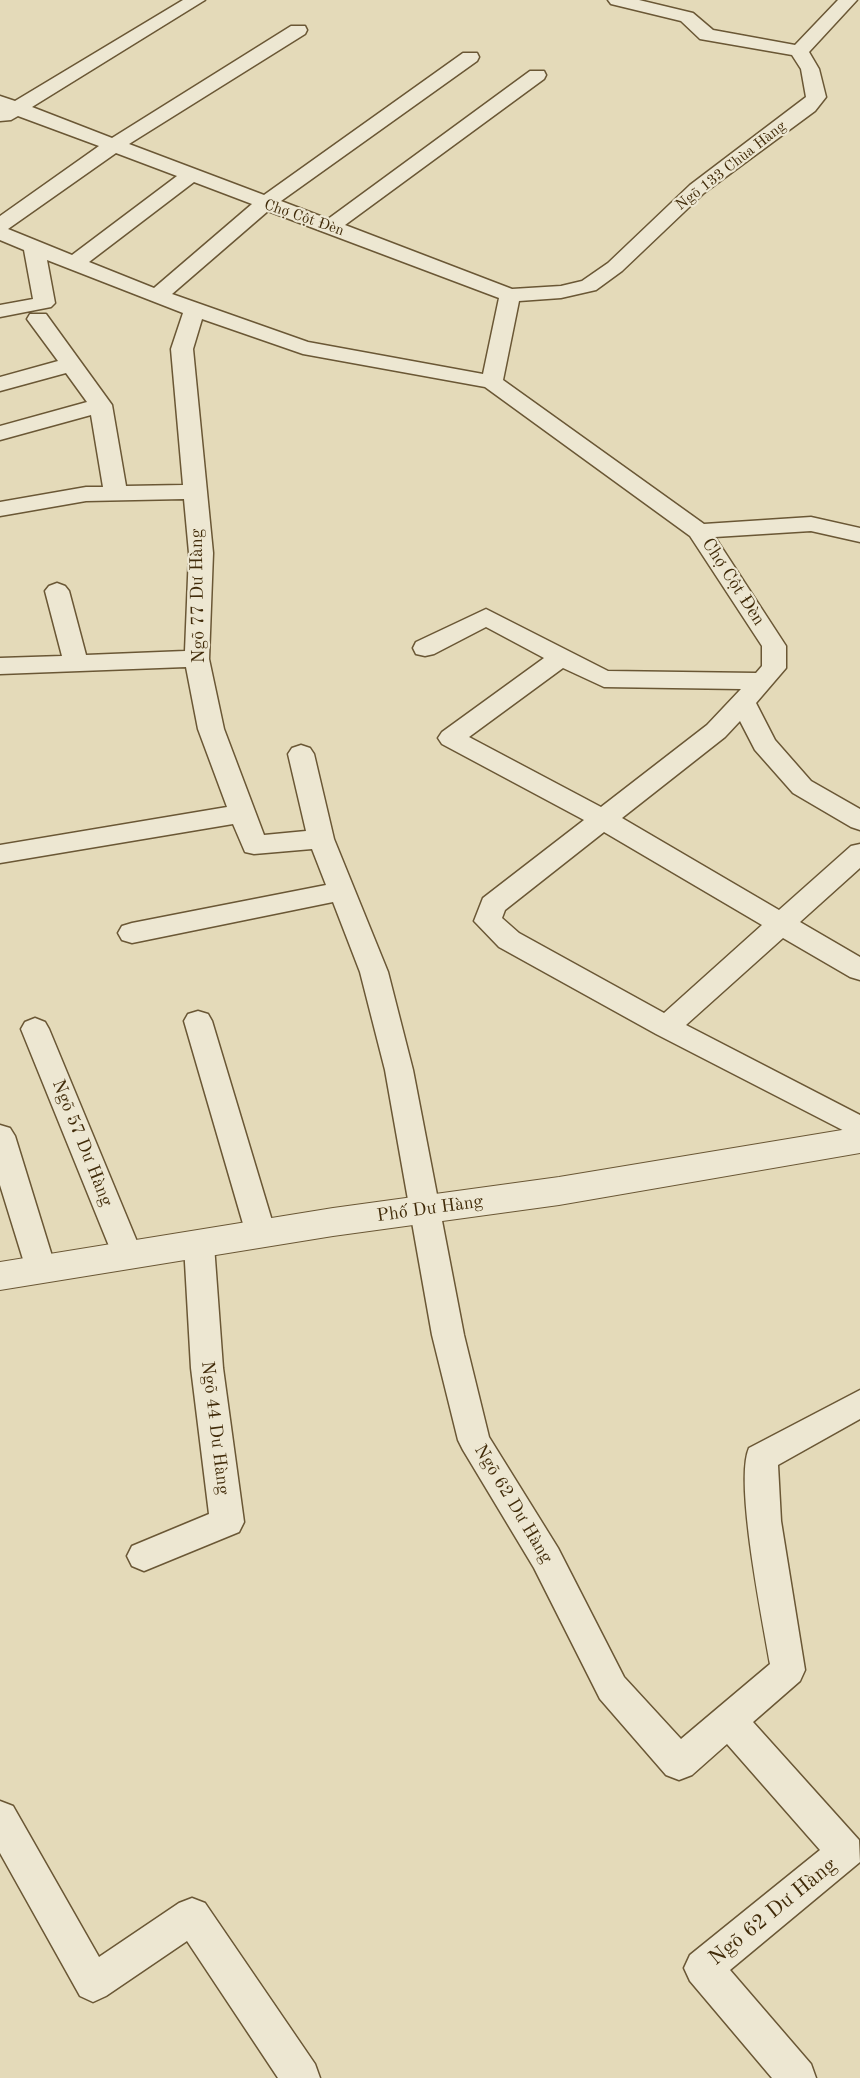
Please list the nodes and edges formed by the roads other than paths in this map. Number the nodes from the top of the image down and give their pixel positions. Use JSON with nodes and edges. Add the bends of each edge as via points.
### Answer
{"nodes":[{"id":1,"x":196,"y":0,"type":"edge"},
{"id":2,"x":617,"y":0,"type":"edge"},
{"id":3,"x":848,"y":0,"type":"edge"},
{"id":4,"x":298,"y":30,"type":"dead end"},
{"id":5,"x":799,"y":51,"type":"junction"},
{"id":6,"x":470,"y":57,"type":"dead end"},
{"id":7,"x":537,"y":75,"type":"dead end"},
{"id":8,"x":5,"y":109,"type":"edge"},
{"id":9,"x":114,"y":145,"type":"junction"},
{"id":10,"x":191,"y":175,"type":"junction"},
{"id":11,"x":264,"y":204,"type":"junction"},
{"id":12,"x":0,"y":225,"type":"edge"},
{"id":13,"x":331,"y":226,"type":"junction"},
{"id":14,"x":0,"y":233,"type":"edge"},
{"id":15,"x":34,"y":247,"type":"junction"},
{"id":16,"x":74,"y":264,"type":"junction"},
{"id":17,"x":157,"y":296,"type":"junction"},
{"id":18,"x":510,"y":296,"type":"junction"},
{"id":19,"x":195,"y":309,"type":"junction"},
{"id":20,"x":0,"y":311,"type":"edge"},
{"id":21,"x":38,"y":319,"type":"dead end"},
{"id":22,"x":73,"y":364,"type":"junction"},
{"id":23,"x":492,"y":382,"type":"junction"},
{"id":24,"x":0,"y":384,"type":"edge"},
{"id":25,"x":101,"y":405,"type":"junction"},
{"id":26,"x":0,"y":433,"type":"edge"},
{"id":27,"x":193,"y":492,"type":"junction"},
{"id":28,"x":116,"y":493,"type":"junction"},
{"id":29,"x":0,"y":509,"type":"edge"},
{"id":30,"x":699,"y":531,"type":"junction"},
{"id":31,"x":860,"y":535,"type":"edge"},
{"id":32,"x":57,"y":591,"type":"dead end"},
{"id":33,"x":425,"y":648,"type":"dead end"},
{"id":34,"x":562,"y":657,"type":"junction"},
{"id":35,"x":197,"y":659,"type":"junction"},
{"id":36,"x":76,"y":663,"type":"junction"},
{"id":37,"x":0,"y":666,"type":"edge"},
{"id":38,"x":761,"y":681,"type":"junction"},
{"id":39,"x":743,"y":702,"type":"junction"},
{"id":40,"x":301,"y":754,"type":"dead end"},
{"id":41,"x":243,"y":813,"type":"junction"},
{"id":42,"x":603,"y":819,"type":"junction"},
{"id":43,"x":860,"y":821,"type":"edge"},
{"id":44,"x":321,"y":839,"type":"junction"},
{"id":45,"x":860,"y":853,"type":"edge"},
{"id":46,"x":0,"y":855,"type":"edge"},
{"id":47,"x":342,"y":891,"type":"junction"},
{"id":48,"x":782,"y":924,"type":"junction"},
{"id":49,"x":132,"y":933,"type":"dead end"},
{"id":50,"x":860,"y":970,"type":"edge"},
{"id":51,"x":198,"y":1021,"type":"dead end"},
{"id":52,"x":666,"y":1027,"type":"junction"},
{"id":53,"x":35,"y":1029,"type":"dead end"},
{"id":54,"x":860,"y":1128,"type":"edge"},
{"id":55,"x":0,"y":1136,"type":"edge"},
{"id":56,"x":860,"y":1140,"type":"edge"},
{"id":57,"x":423,"y":1211,"type":"junction"},
{"id":58,"x":261,"y":1234,"type":"junction"},
{"id":59,"x":199,"y":1245,"type":"junction"},
{"id":60,"x":128,"y":1256,"type":"junction"},
{"id":61,"x":41,"y":1269,"type":"junction"},
{"id":62,"x":0,"y":1276,"type":"edge"},
{"id":63,"x":860,"y":1403,"type":"edge"},
{"id":64,"x":144,"y":1556,"type":"dead end"},
{"id":65,"x":730,"y":1721,"type":"junction"},
{"id":66,"x":0,"y":1818,"type":"edge"},
{"id":67,"x":302,"y":2078,"type":"edge"},
{"id":68,"x":797,"y":2078,"type":"edge"}],
"edges":[{"from":1,"to":8,"type":"lane","name":"Chợ Cột Đèn"},
{"from":2,"to":5,"type":"lane","via":[[687,17],[707,35]]},
{"from":3,"to":5,"type":"lane"},
{"from":4,"to":9,"type":"lane"},
{"from":5,"to":18,"type":"lane","name":"Ngõ 133 Chùa Hàng","via":[[810,69],[816,97],[808,107],[697,189],[615,267],[589,286]]},
{"from":6,"to":11,"type":"lane"},
{"from":7,"to":13,"type":"lane"},
{"from":8,"to":9,"type":"lane","name":"Chợ Cột Đèn"},
{"from":9,"to":10,"type":"lane","name":"Chợ Cột Đèn"},
{"from":9,"to":12,"type":"lane"},
{"from":10,"to":11,"type":"lane","name":"Chợ Cột Đèn"},
{"from":10,"to":16,"type":"lane"},
{"from":11,"to":13,"type":"lane","name":"Chợ Cột Đèn"},
{"from":11,"to":17,"type":"lane"},
{"from":13,"to":18,"type":"lane","name":"Chợ Cột Đèn"},
{"from":14,"to":15,"type":"lane","name":"Chợ Cột Đèn"},
{"from":15,"to":16,"type":"lane","name":"Chợ Cột Đèn"},
{"from":15,"to":20,"type":"lane","via":[[44,303]]},
{"from":16,"to":17,"type":"lane","name":"Chợ Cột Đèn"},
{"from":17,"to":19,"type":"lane","name":"Chợ Cột Đèn"},
{"from":18,"to":23,"type":"lane"},
{"from":19,"to":23,"type":"lane","name":"Chợ Cột Đèn","via":[[303,348]]},
{"from":19,"to":27,"type":"lane","name":"Ngõ 77 Dư Hàng","via":[[182,349]]},
{"from":21,"to":22,"type":"lane"},
{"from":22,"to":24,"type":"lane"},
{"from":22,"to":25,"type":"lane"},
{"from":23,"to":30,"type":"lane","name":"Chợ Cột Đèn"},
{"from":25,"to":26,"type":"lane"},
{"from":25,"to":28,"type":"lane"},
{"from":27,"to":28,"type":"lane"},
{"from":27,"to":35,"type":"lane","name":"Ngõ 77 Dư Hàng","via":[[201,553]]},
{"from":28,"to":29,"type":"lane","via":[[86,494]]},
{"from":30,"to":31,"type":"lane","via":[[810,524]]},
{"from":30,"to":38,"type":"lane","name":"Chợ Cột Đèn","via":[[774,646],[774,668]]},
{"from":32,"to":36,"type":"lane"},
{"from":33,"to":34,"type":"lane","via":[[486,617]]},
{"from":34,"to":38,"type":"lane","via":[[604,679]]},
{"from":34,"to":42,"type":"lane","via":[[451,738]]},
{"from":35,"to":36,"type":"lane"},
{"from":35,"to":41,"type":"lane","name":"Ngõ 77 Dư Hàng","via":[[211,729]]},
{"from":36,"to":37,"type":"lane"},
{"from":38,"to":39,"type":"lane","name":"Chợ Cột Đèn"},
{"from":39,"to":42,"type":"lane","name":"Chợ Cột Đèn","via":[[716,731]]},
{"from":39,"to":43,"type":"lane","via":[[764,744],[802,787]]},
{"from":40,"to":44,"type":"lane","name":"Ngõ 62 Dư Hàng"},
{"from":41,"to":44,"type":"lane","name":"Ngõ 77 Dư Hàng","via":[[254,845]]},
{"from":41,"to":46,"type":"lane"},
{"from":42,"to":48,"type":"lane"},
{"from":42,"to":52,"type":"lane","name":"Chợ Cột Đèn","via":[[493,905],[488,921],[509,940]]},
{"from":44,"to":47,"type":"lane","name":"Ngõ 62 Dư Hàng"},
{"from":45,"to":48,"type":"lane"},
{"from":47,"to":49,"type":"lane"},
{"from":47,"to":57,"type":"lane","name":"Ngõ 62 Dư Hàng","via":[[374,972],[396,1059]]},
{"from":48,"to":50,"type":"lane"},
{"from":48,"to":52,"type":"lane"},
{"from":51,"to":58,"type":"lane"},
{"from":52,"to":54,"type":"lane"},
{"from":53,"to":60,"type":"lane","name":"Ngõ 57 Dư Hàng"},
{"from":55,"to":61,"type":"lane"},
{"from":56,"to":57,"type":"street","name":"Phố Dư Hàng"},
{"from":57,"to":58,"type":"street","name":"Phố Dư Hàng"},
{"from":57,"to":65,"type":"lane","name":"Ngõ 62 Dư Hàng","via":[[474,1440],[546,1558],[612,1688],[679,1763]]},
{"from":58,"to":59,"type":"street","name":"Phố Dư Hàng"},
{"from":59,"to":60,"type":"street","name":"Phố Dư Hàng"},
{"from":59,"to":64,"type":"lane","name":"Ngõ 44 Dư Hàng","via":[[207,1368],[227,1522]]},
{"from":60,"to":61,"type":"street","name":"Phố Dư Hàng"},
{"from":61,"to":62,"type":"street","name":"Phố Dư Hàng"},
{"from":63,"to":65,"type":"lane","via":[[761,1458],[764,1521],[788,1670]]},
{"from":65,"to":68,"type":"lane","name":"Ngõ 62 Dư Hàng","via":[[846,1852],[704,1968]]},
{"from":66,"to":67,"type":"lane","via":[[93,1983],[192,1917]]}]}
